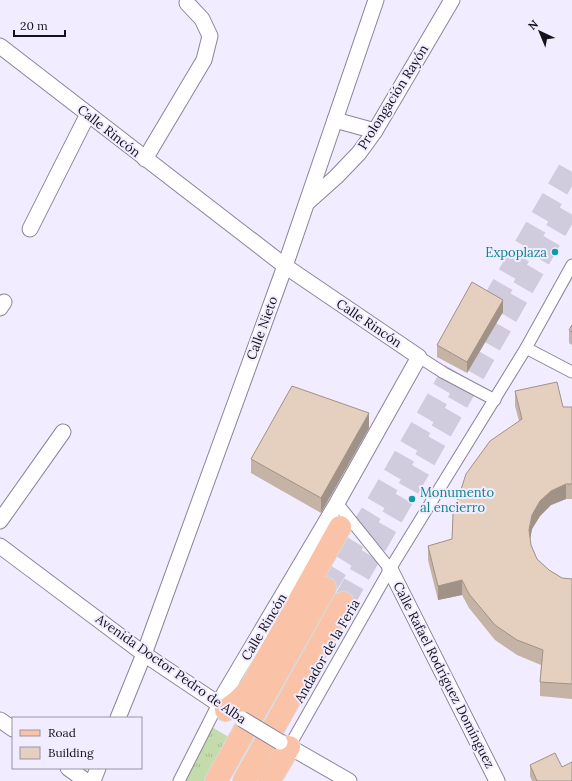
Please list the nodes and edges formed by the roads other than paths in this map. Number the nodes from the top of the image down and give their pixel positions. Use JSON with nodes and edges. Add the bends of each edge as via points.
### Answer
{"nodes":[{"id":1,"x":376,"y":0,"type":"edge"},
{"id":2,"x":452,"y":0,"type":"edge"},
{"id":3,"x":187,"y":3,"type":"dead end"},
{"id":4,"x":0,"y":46,"type":"edge"},
{"id":5,"x":88,"y":114,"type":"junction"},
{"id":6,"x":335,"y":120,"type":"junction"},
{"id":7,"x":375,"y":131,"type":"junction"},
{"id":8,"x":145,"y":158,"type":"junction"},
{"id":9,"x":307,"y":203,"type":"junction"},
{"id":10,"x":30,"y":229,"type":"dead end"},
{"id":11,"x":572,"y":265,"type":"edge"},
{"id":12,"x":285,"y":266,"type":"junction"},
{"id":13,"x":526,"y":348,"type":"junction"},
{"id":14,"x":420,"y":357,"type":"junction"},
{"id":15,"x":572,"y":372,"type":"edge"},
{"id":16,"x":495,"y":400,"type":"junction"},
{"id":17,"x":63,"y":432,"type":"dead end"},
{"id":18,"x":337,"y":503,"type":"junction"},
{"id":19,"x":0,"y":521,"type":"edge"},
{"id":20,"x":340,"y":527,"type":"dead end"},
{"id":21,"x":0,"y":546,"type":"edge"},
{"id":22,"x":390,"y":569,"type":"junction"},
{"id":23,"x":325,"y":588,"type":"tunnel mouth"},
{"id":24,"x":343,"y":603,"type":"tunnel mouth"},
{"id":25,"x":144,"y":654,"type":"junction"},
{"id":26,"x":229,"y":711,"type":"junction"},
{"id":27,"x":118,"y":717,"type":"edge"},
{"id":28,"x":0,"y":720,"type":"edge"},
{"id":29,"x":12,"y":728,"type":"edge"},
{"id":30,"x":285,"y":744,"type":"junction"},
{"id":31,"x":69,"y":769,"type":"edge"},
{"id":32,"x":98,"y":769,"type":"edge"},
{"id":33,"x":86,"y":781,"type":"edge"},
{"id":34,"x":93,"y":781,"type":"edge"},
{"id":35,"x":179,"y":781,"type":"edge"},
{"id":36,"x":216,"y":781,"type":"edge"},
{"id":37,"x":244,"y":781,"type":"edge"},
{"id":38,"x":269,"y":781,"type":"edge"},
{"id":39,"x":349,"y":781,"type":"edge"},
{"id":40,"x":497,"y":781,"type":"edge"}],
"edges":[{"from":1,"to":6,"type":"street","name":"Calle Nieto"},
{"from":2,"to":7,"type":"street","name":"Prolongación Rayón"},
{"from":3,"to":8,"type":"street","via":[[202,19],[210,36],[204,60]]},
{"from":4,"to":5,"type":"street","name":"Calle Rincón"},
{"from":5,"to":8,"type":"street","name":"Calle Rincón"},
{"from":5,"to":10,"type":"street"},
{"from":6,"to":7,"type":"street"},
{"from":6,"to":9,"type":"street","name":"Calle Nieto"},
{"from":7,"to":9,"type":"street","name":"Prolongación Rayón","via":[[359,153]]},
{"from":8,"to":12,"type":"street","name":"Calle Rincón"},
{"from":9,"to":12,"type":"street","name":"Calle Nieto"},
{"from":11,"to":13,"type":"street","name":"Andador de la Feria"},
{"from":12,"to":14,"type":"street","name":"Calle Rincón"},
{"from":12,"to":25,"type":"street","name":"Calle Nieto"},
{"from":13,"to":15,"type":"street"},
{"from":13,"to":16,"type":"street","name":"Andador de la Feria"},
{"from":14,"to":16,"type":"street"},
{"from":14,"to":18,"type":"street","name":"Calle Rincón"},
{"from":16,"to":22,"type":"street","name":"Andador de la Feria"},
{"from":17,"to":19,"type":"street"},
{"from":18,"to":22,"type":"street"},
{"from":18,"to":26,"type":"street","name":"Calle Rincón"},
{"from":20,"to":26,"type":"main road","via":[[250,689]]},
{"from":21,"to":25,"type":"street","name":"Avenida Doctor Pedro de Alba"},
{"from":22,"to":30,"type":"street","name":"Andador de la Feria"},
{"from":22,"to":40,"type":"street","name":"Calle Rafael Rodríguez Domínguez"},
{"from":23,"to":36,"type":"main road"},
{"from":24,"to":37,"type":"main road"},
{"from":25,"to":26,"type":"street","name":"Avenida Doctor Pedro de Alba"},
{"from":25,"to":27,"type":"street","name":"Calle Nieto"},
{"from":26,"to":30,"type":"street","name":"Avenida Doctor Pedro de Alba","bridge":true},
{"from":26,"to":35,"type":"street"},
{"from":28,"to":29,"type":"street"},
{"from":30,"to":38,"type":"main road"},
{"from":30,"to":39,"type":"street","name":"Avenida Doctor Pedro de Alba"},
{"from":31,"to":33,"type":"street"},
{"from":32,"to":34,"type":"street"}]}
